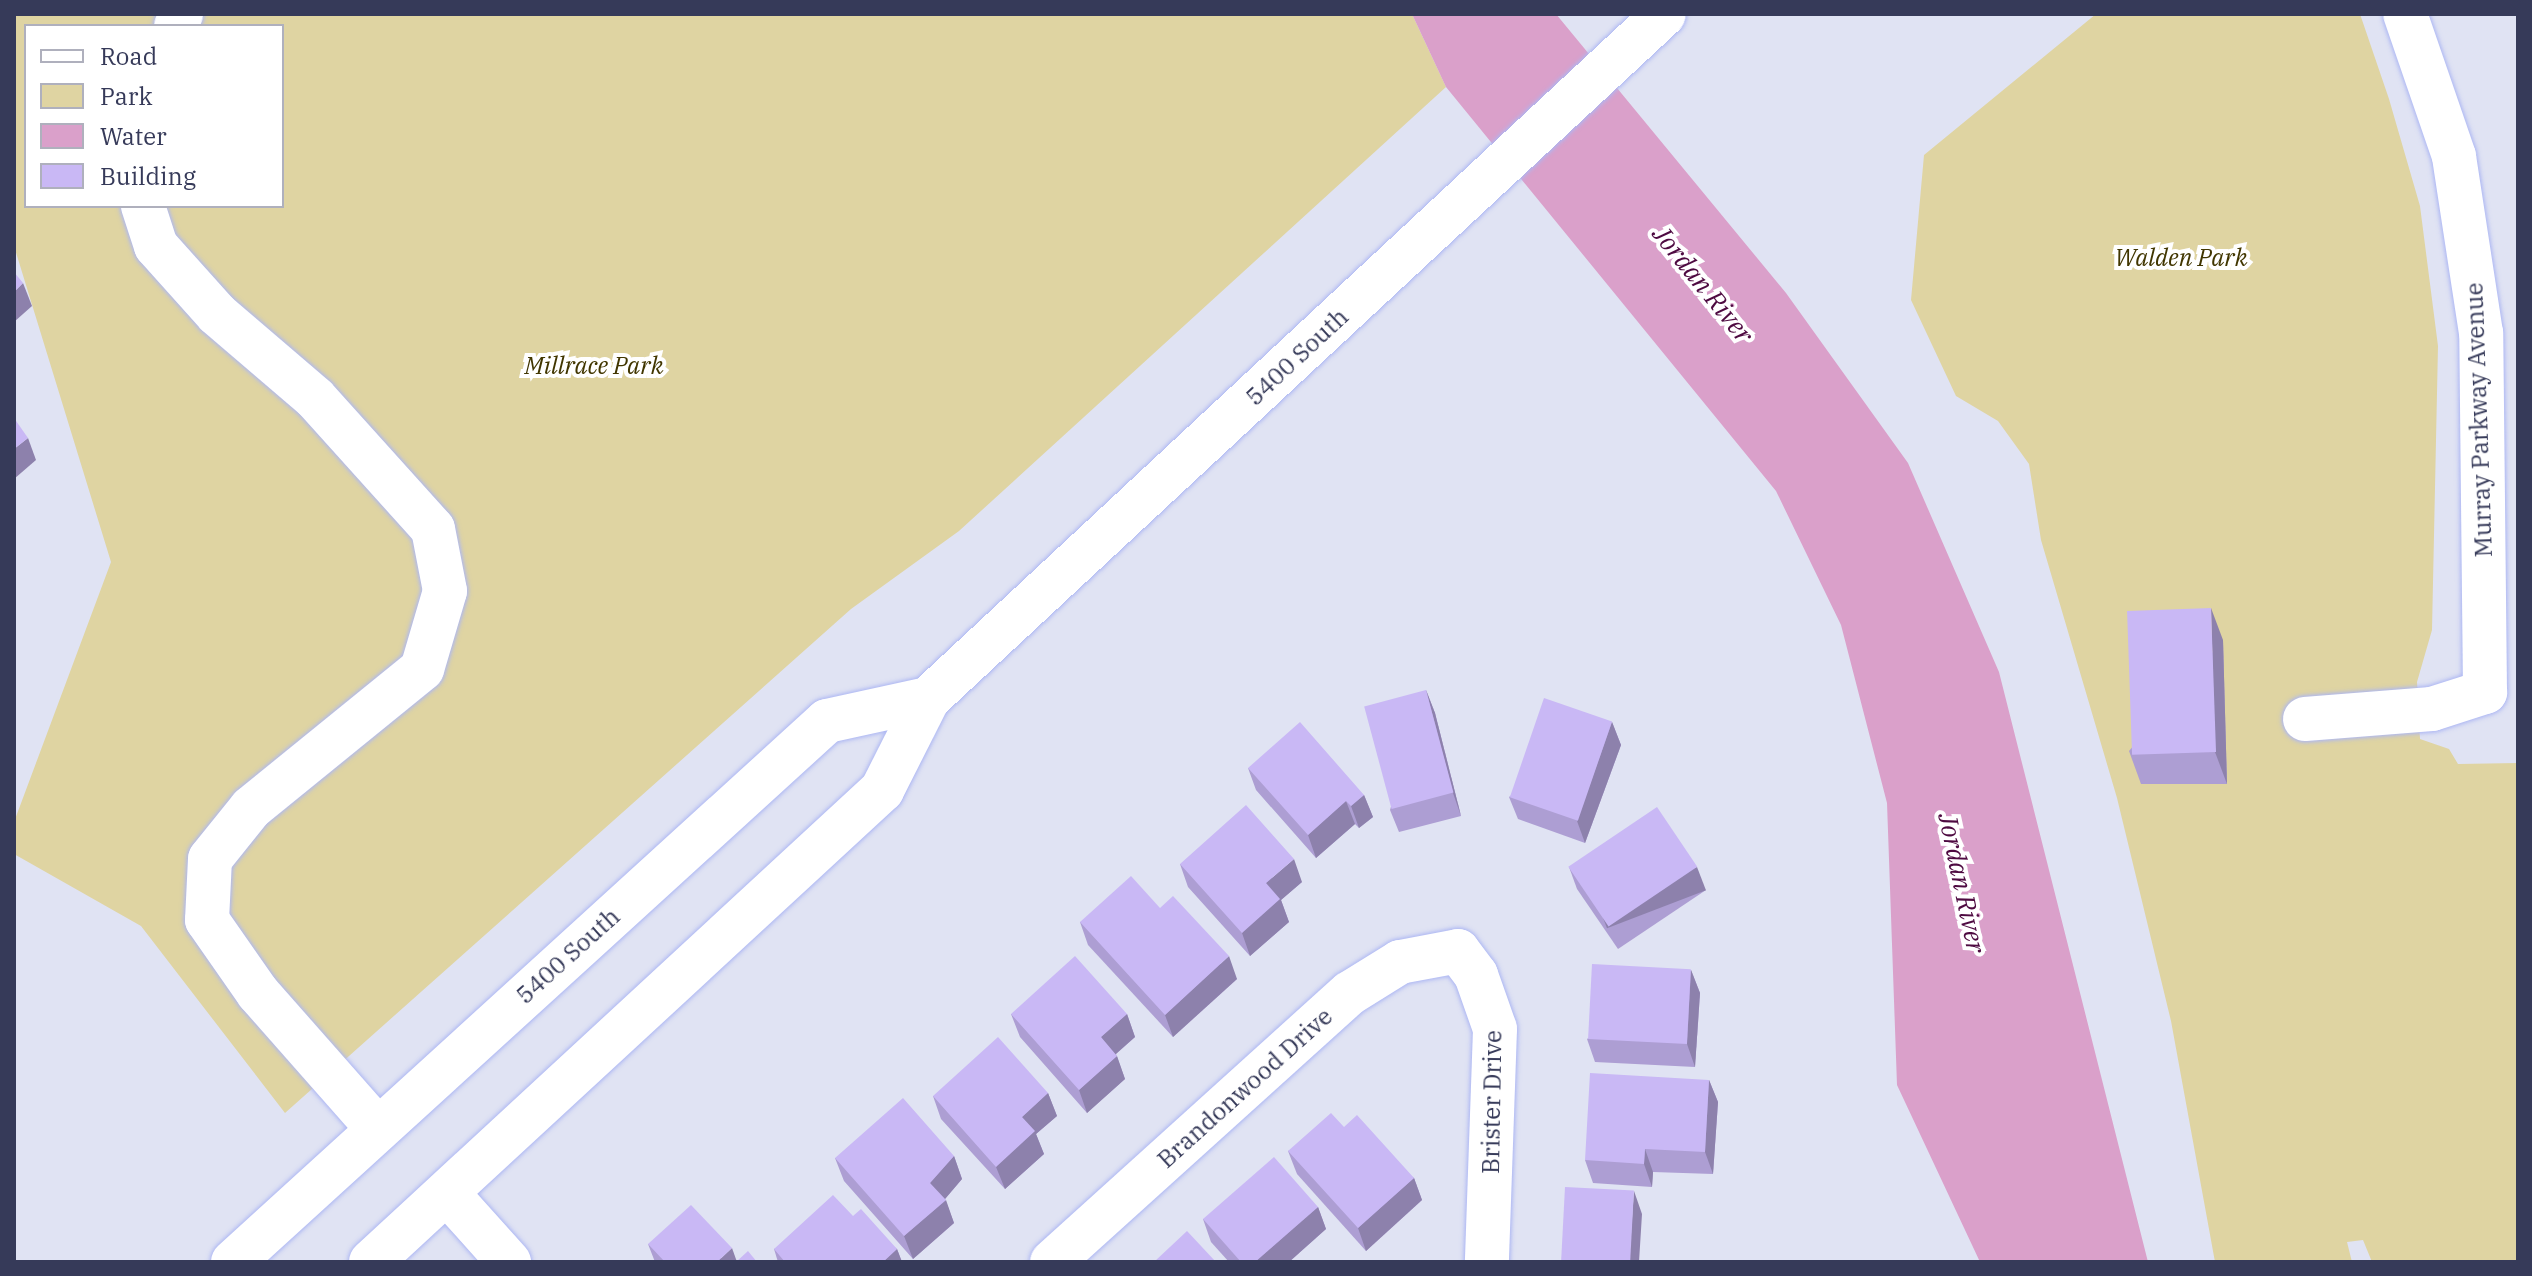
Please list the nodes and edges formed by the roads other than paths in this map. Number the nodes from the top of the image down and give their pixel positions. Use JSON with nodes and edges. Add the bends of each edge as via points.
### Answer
{"nodes":[{"id":1,"x":1664,"y":14,"type":"edge"},
{"id":2,"x":2405,"y":14,"type":"edge"},
{"id":3,"x":144,"y":208,"type":"edge"},
{"id":4,"x":2500,"y":416,"type":"edge"},
{"id":5,"x":928,"y":699,"type":"junction"},
{"id":6,"x":2305,"y":719,"type":"dead end"},
{"id":7,"x":1458,"y":951,"type":"joint"},
{"id":8,"x":378,"y":1129,"type":"junction"},
{"id":9,"x":447,"y":1193,"type":"junction"},
{"id":10,"x":233,"y":1262,"type":"edge"},
{"id":11,"x":371,"y":1262,"type":"edge"},
{"id":12,"x":509,"y":1262,"type":"edge"},
{"id":13,"x":1052,"y":1262,"type":"edge"},
{"id":14,"x":1487,"y":1262,"type":"edge"}],
"edges":[{"from":1,"to":5,"type":"main road","name":"5400 South"},
{"from":2,"to":4,"type":"main road","name":"Murray Parkway Avenue","via":[[2457,169],[2481,333]]},
{"from":3,"to":8,"type":"main road","via":[[156,246],[176,269],[315,398],[433,529],[445,591],[422,669],[251,808],[210,859],[207,920],[258,993]]},
{"from":4,"to":6,"type":"main road","name":"Murray Parkway Avenue","via":[[2485,692],[2432,709]]},
{"from":5,"to":8,"type":"main road","name":"5400 South","via":[[827,721]]},
{"from":5,"to":9,"type":"main road","name":"5400 South","via":[[882,790]]},
{"from":7,"to":13,"type":"main road","name":"Brandonwood Drive","via":[[1400,962],[1350,993]]},
{"from":7,"to":14,"type":"main road","name":"Brister Drive","via":[[1476,975],[1495,1029]]},
{"from":8,"to":10,"type":"main road","name":"5400 South"},
{"from":9,"to":11,"type":"main road","name":"5400 South"},
{"from":9,"to":12,"type":"main road"}]}
